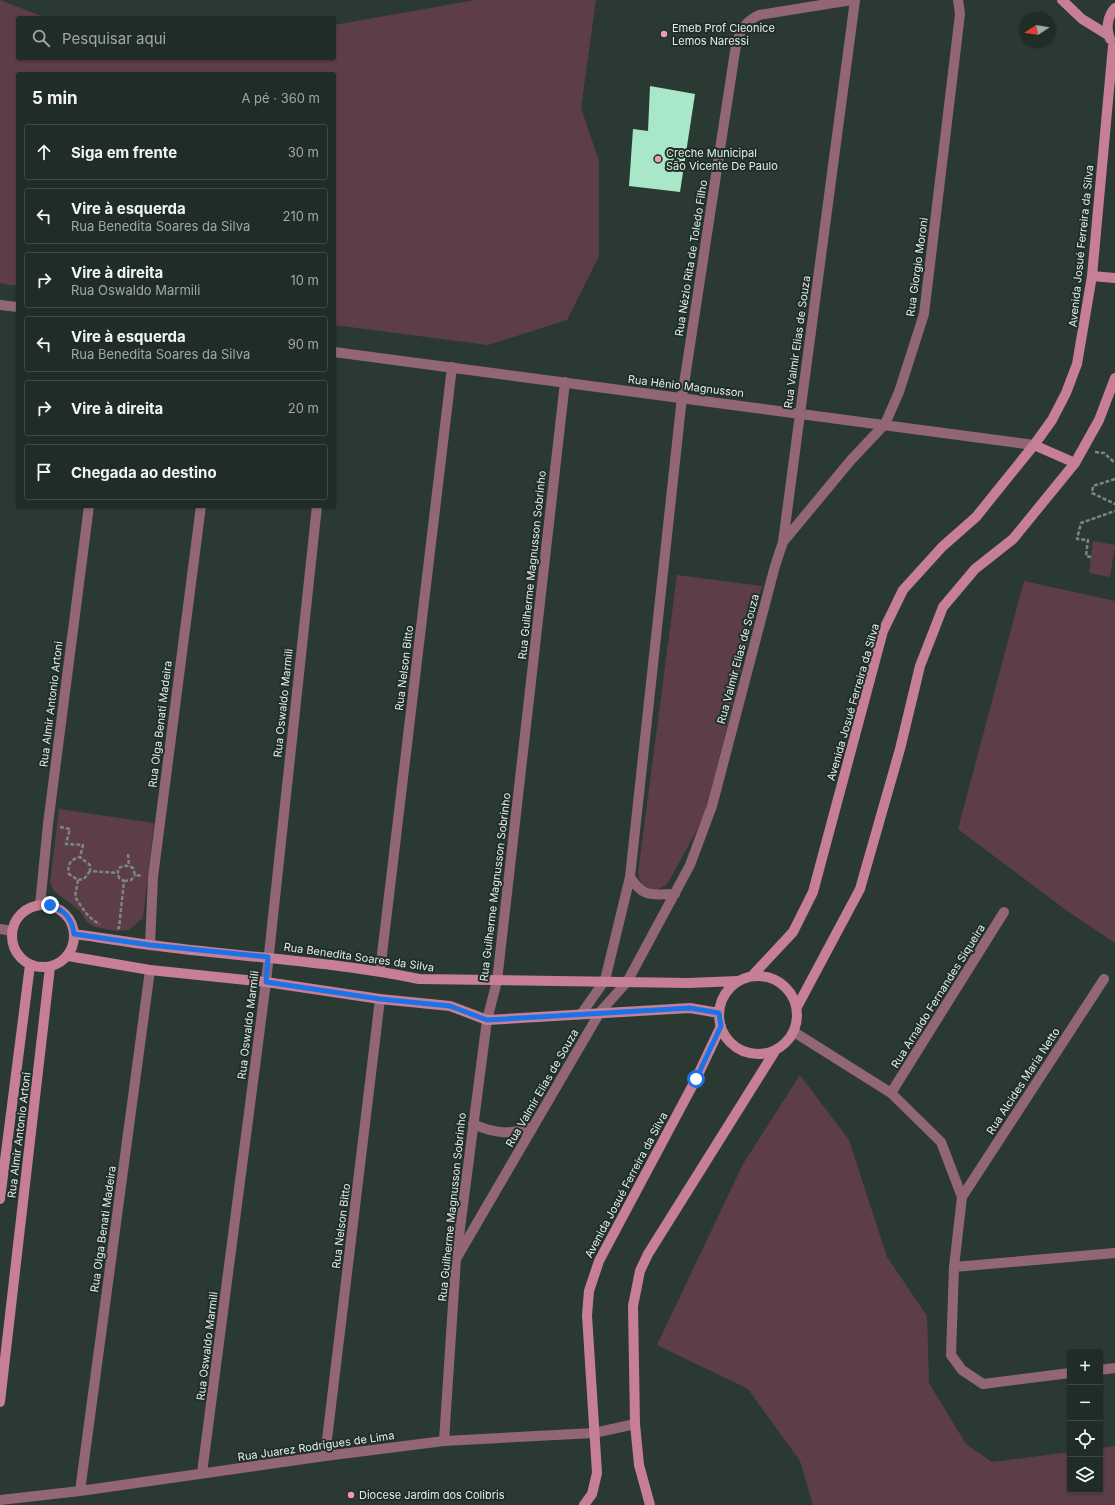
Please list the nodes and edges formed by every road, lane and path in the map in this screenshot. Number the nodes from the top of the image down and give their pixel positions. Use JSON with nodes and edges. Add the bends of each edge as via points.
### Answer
{"nodes":[{"id":1,"x":852,"y":0,"type":"edge"},
{"id":2,"x":855,"y":0,"type":"edge"},
{"id":3,"x":958,"y":0,"type":"edge"},
{"id":4,"x":1062,"y":0,"type":"edge"},
{"id":5,"x":825,"y":3,"type":"edge"},
{"id":6,"x":1115,"y":8,"type":"edge"},
{"id":7,"x":1108,"y":35,"type":"junction"},
{"id":8,"x":1114,"y":46,"type":"edge"},
{"id":9,"x":1092,"y":276,"type":"junction"},
{"id":10,"x":1115,"y":278,"type":"edge"},
{"id":11,"x":0,"y":305,"type":"edge"},
{"id":12,"x":16,"y":307,"type":"edge"},
{"id":13,"x":336,"y":352,"type":"edge"},
{"id":14,"x":452,"y":367,"type":"junction"},
{"id":15,"x":1115,"y":378,"type":"edge"},
{"id":16,"x":565,"y":382,"type":"junction"},
{"id":17,"x":682,"y":398,"type":"junction"},
{"id":18,"x":799,"y":413,"type":"junction"},
{"id":19,"x":885,"y":424,"type":"junction"},
{"id":20,"x":1034,"y":445,"type":"junction"},
{"id":21,"x":1082,"y":450,"type":"junction"},
{"id":22,"x":1075,"y":463,"type":"junction"},
{"id":23,"x":1115,"y":464,"type":"edge"},
{"id":24,"x":1115,"y":479,"type":"edge"},
{"id":25,"x":1115,"y":504,"type":"edge"},
{"id":26,"x":89,"y":508,"type":"edge"},
{"id":27,"x":201,"y":508,"type":"edge"},
{"id":28,"x":317,"y":508,"type":"edge"},
{"id":29,"x":1115,"y":511,"type":"edge"},
{"id":30,"x":783,"y":542,"type":"junction"},
{"id":31,"x":1091,"y":557,"type":"dead end"},
{"id":32,"x":48,"y":824,"type":"junction"},
{"id":33,"x":128,"y":854,"type":"dead end"},
{"id":34,"x":80,"y":857,"type":"junction"},
{"id":35,"x":128,"y":866,"type":"junction"},
{"id":36,"x":90,"y":871,"type":"junction"},
{"id":37,"x":118,"y":873,"type":"junction"},
{"id":38,"x":135,"y":875,"type":"junction"},
{"id":39,"x":153,"y":877,"type":"junction"},
{"id":40,"x":630,"y":877,"type":"junction"},
{"id":41,"x":78,"y":880,"type":"junction"},
{"id":42,"x":124,"y":881,"type":"junction"},
{"id":43,"x":676,"y":894,"type":"junction"},
{"id":44,"x":40,"y":905,"type":"junction"},
{"id":45,"x":1004,"y":912,"type":"dead end"},
{"id":46,"x":103,"y":925,"type":"dead end"},
{"id":47,"x":111,"y":928,"type":"dead end"},
{"id":48,"x":0,"y":929,"type":"edge"},
{"id":49,"x":12,"y":931,"type":"junction"},
{"id":50,"x":74,"y":934,"type":"junction"},
{"id":51,"x":150,"y":945,"type":"junction"},
{"id":52,"x":68,"y":956,"type":"junction"},
{"id":53,"x":268,"y":957,"type":"junction"},
{"id":54,"x":30,"y":965,"type":"junction"},
{"id":55,"x":50,"y":967,"type":"junction"},
{"id":56,"x":150,"y":970,"type":"junction"},
{"id":57,"x":380,"y":971,"type":"junction"},
{"id":58,"x":752,"y":976,"type":"junction"},
{"id":59,"x":1104,"y":979,"type":"dead end"},
{"id":60,"x":605,"y":980,"type":"junction"},
{"id":61,"x":497,"y":981,"type":"junction"},
{"id":62,"x":738,"y":981,"type":"junction"},
{"id":63,"x":266,"y":982,"type":"junction"},
{"id":64,"x":626,"y":982,"type":"junction"},
{"id":65,"x":380,"y":999,"type":"junction"},
{"id":66,"x":797,"y":1007,"type":"junction"},
{"id":67,"x":600,"y":1012,"type":"junction"},
{"id":68,"x":582,"y":1013,"type":"junction"},
{"id":69,"x":719,"y":1013,"type":"junction"},
{"id":70,"x":487,"y":1020,"type":"junction"},
{"id":71,"x":721,"y":1026,"type":"junction"},
{"id":72,"x":794,"y":1032,"type":"junction"},
{"id":73,"x":775,"y":1051,"type":"junction"},
{"id":74,"x":891,"y":1093,"type":"junction"},
{"id":75,"x":473,"y":1124,"type":"junction"},
{"id":76,"x":533,"y":1127,"type":"junction"},
{"id":77,"x":962,"y":1197,"type":"junction"},
{"id":78,"x":0,"y":1199,"type":"edge"},
{"id":79,"x":1115,"y":1254,"type":"edge"},
{"id":80,"x":456,"y":1259,"type":"junction"},
{"id":81,"x":954,"y":1268,"type":"junction"},
{"id":82,"x":1115,"y":1368,"type":"edge"},
{"id":83,"x":1103,"y":1370,"type":"edge"},
{"id":84,"x":1067,"y":1373,"type":"edge"},
{"id":85,"x":0,"y":1402,"type":"edge"},
{"id":86,"x":635,"y":1424,"type":"junction"},
{"id":87,"x":594,"y":1433,"type":"junction"},
{"id":88,"x":444,"y":1441,"type":"junction"},
{"id":89,"x":325,"y":1456,"type":"junction"},
{"id":90,"x":202,"y":1473,"type":"junction"},
{"id":91,"x":80,"y":1491,"type":"junction"},
{"id":92,"x":0,"y":1500,"type":"edge"},
{"id":93,"x":584,"y":1505,"type":"edge"},
{"id":94,"x":650,"y":1505,"type":"edge"}],
"edges":[{"from":1,"to":5,"type":"street"},
{"from":2,"to":18,"type":"street","name":"Rua Valmir Elias de Souza"},
{"from":3,"to":19,"type":"street","name":"Rua Giorgio Moroni","via":[[960,14],[924,314],[899,392]]},
{"from":4,"to":7,"type":"main road","via":[[1082,19]]},
{"from":5,"to":17,"type":"street","name":"Rua Nézio Rita de Toledo Filho","via":[[759,15],[749,20],[742,29],[736,45]]},
{"from":6,"to":7,"type":"main road","via":[[1108,22]]},
{"from":7,"to":8,"type":"main road"},
{"from":8,"to":9,"type":"main road","name":"Avenida Josué Ferreira da Silva"},
{"from":9,"to":10,"type":"main road"},
{"from":9,"to":20,"type":"main road","name":"Avenida Josué Ferreira da Silva","via":[[1077,364],[1052,420]]},
{"from":11,"to":12,"type":"street"},
{"from":13,"to":14,"type":"street","name":"Rua Hênio Magnusson"},
{"from":14,"to":16,"type":"street","name":"Rua Hênio Magnusson"},
{"from":14,"to":57,"type":"street","name":"Rua Nelson Bitto"},
{"from":15,"to":21,"type":"main road","via":[[1099,420]]},
{"from":16,"to":17,"type":"street","name":"Rua Hênio Magnusson"},
{"from":16,"to":61,"type":"street","name":"Rua Guilherme Magnusson Sobrinho"},
{"from":17,"to":18,"type":"street","name":"Rua Hênio Magnusson"},
{"from":17,"to":40,"type":"street","name":"Rua Nézio Rita de Toledo Filho"},
{"from":18,"to":19,"type":"street","name":"Rua Hênio Magnusson"},
{"from":18,"to":30,"type":"street","name":"Rua Valmir Elias de Souza"},
{"from":19,"to":20,"type":"street","name":"Rua Hênio Magnusson"},
{"from":19,"to":30,"type":"street","name":"Rua Giorgio Moroni","via":[[851,460]]},
{"from":20,"to":22,"type":"main road"},
{"from":20,"to":58,"type":"main road","name":"Avenida Josué Ferreira da Silva","via":[[976,517],[942,547],[903,590],[883,632],[813,892],[792,932]]},
{"from":21,"to":22,"type":"main road"},
{"from":21,"to":23,"type":"path","via":[[1104,453]]},
{"from":22,"to":66,"type":"main road","via":[[1013,539],[975,569],[943,607],[920,666],[900,749],[860,889]]},
{"from":24,"to":25,"type":"path","via":[[1093,486],[1092,493]]},
{"from":26,"to":32,"type":"street","name":"Rua Almir Antonio Artoni"},
{"from":27,"to":39,"type":"street","name":"Rua Olga Benati Madeira"},
{"from":28,"to":53,"type":"street","name":"Rua Oswaldo Marmili"},
{"from":29,"to":31,"type":"path","via":[[1081,523],[1077,539],[1088,540],[1086,556]]},
{"from":30,"to":43,"type":"street","name":"Rua Valmir Elias de Souza","via":[[712,806]]},
{"from":32,"to":34,"type":"path","via":[[70,829],[66,844],[83,845]]},
{"from":32,"to":44,"type":"street","name":"Rua Almir Antonio Artoni"},
{"from":33,"to":35,"type":"path"},
{"from":34,"to":36,"type":"path","via":[[90,865]]},
{"from":34,"to":41,"type":"path","via":[[69,863],[68,869],[69,874]]},
{"from":35,"to":37,"type":"path","via":[[118,869]]},
{"from":35,"to":38,"type":"path","via":[[133,868]]},
{"from":36,"to":37,"type":"path"},
{"from":36,"to":41,"type":"path","via":[[84,879]]},
{"from":37,"to":42,"type":"path","via":[[119,878]]},
{"from":38,"to":39,"type":"path"},
{"from":38,"to":42,"type":"path","via":[[131,880]]},
{"from":39,"to":51,"type":"street","name":"Rua Olga Benati Madeira"},
{"from":40,"to":43,"type":"street","via":[[638,890],[649,894]]},
{"from":40,"to":60,"type":"street","name":"Rua Nézio Rita de Toledo Filho"},
{"from":41,"to":46,"type":"path","via":[[75,897],[87,915],[94,922]]},
{"from":42,"to":47,"type":"path","via":[[120,928]]},
{"from":43,"to":64,"type":"street","name":"Rua Valmir Elias de Souza"},
{"from":44,"to":49,"type":"main road","via":[[22,913]]},
{"from":44,"to":50,"type":"main road","via":[[60,909],[68,916]]},
{"from":45,"to":74,"type":"street","name":"Rua Arnaldo Fernandes Siqueira"},
{"from":48,"to":49,"type":"street"},
{"from":49,"to":54,"type":"main road","via":[[16,951]]},
{"from":50,"to":51,"type":"main road","name":"Rua Benedita Soares da Silva"},
{"from":50,"to":52,"type":"main road","via":[[73,946]]},
{"from":51,"to":53,"type":"main road","name":"Rua Benedita Soares da Silva"},
{"from":52,"to":55,"type":"main road"},
{"from":52,"to":56,"type":"main road"},
{"from":53,"to":57,"type":"main road","name":"Rua Benedita Soares da Silva"},
{"from":53,"to":63,"type":"street","name":"Rua Oswaldo Marmili"},
{"from":54,"to":55,"type":"main road"},
{"from":54,"to":78,"type":"main road","name":"Rua Almir Antonio Artoni"},
{"from":55,"to":85,"type":"main road","name":"Rua Almir Antonio Artoni"},
{"from":56,"to":63,"type":"main road"},
{"from":56,"to":91,"type":"street","name":"Rua Olga Benati Madeira"},
{"from":57,"to":61,"type":"main road","name":"Rua Benedita Soares da Silva","via":[[419,979]]},
{"from":58,"to":62,"type":"main road"},
{"from":58,"to":66,"type":"main road","via":[[774,979],[785,986]]},
{"from":59,"to":77,"type":"street","name":"Rua Alcides Maria Netto"},
{"from":60,"to":61,"type":"main road","name":"Rua Benedita Soares da Silva"},
{"from":60,"to":64,"type":"main road","name":"Rua Benedita Soares da Silva"},
{"from":60,"to":68,"type":"street"},
{"from":61,"to":70,"type":"street","name":"Rua Guilherme Magnusson Sobrinho"},
{"from":62,"to":64,"type":"main road","name":"Rua Benedita Soares da Silva"},
{"from":62,"to":69,"type":"main road","via":[[728,989]]},
{"from":63,"to":65,"type":"main road"},
{"from":63,"to":90,"type":"street","name":"Rua Oswaldo Marmili"},
{"from":64,"to":67,"type":"street","name":"Rua Valmir Elias de Souza"},
{"from":65,"to":70,"type":"main road","via":[[450,1006]]},
{"from":65,"to":89,"type":"street","name":"Rua Nelson Bitto"},
{"from":66,"to":72,"type":"main road"},
{"from":67,"to":68,"type":"main road"},
{"from":67,"to":69,"type":"main road","via":[[690,1008]]},
{"from":67,"to":76,"type":"street","name":"Rua Valmir Elias de Souza"},
{"from":68,"to":70,"type":"main road"},
{"from":69,"to":71,"type":"main road"},
{"from":70,"to":75,"type":"street","name":"Rua Guilherme Magnusson Sobrinho"},
{"from":71,"to":73,"type":"main road","via":[[736,1048],[749,1053]]},
{"from":71,"to":87,"type":"main road","name":"Avenida Josué Ferreira da Silva","via":[[696,1079],[599,1261],[589,1291],[587,1316]]},
{"from":72,"to":73,"type":"main road","via":[[786,1043]]},
{"from":72,"to":74,"type":"street"},
{"from":73,"to":86,"type":"main road","via":[[640,1270],[633,1306]]},
{"from":74,"to":77,"type":"street","via":[[941,1142]]},
{"from":75,"to":76,"type":"street","via":[[489,1131],[505,1133]]},
{"from":75,"to":80,"type":"street","name":"Rua Guilherme Magnusson Sobrinho"},
{"from":76,"to":80,"type":"street","name":"Rua Valmir Elias de Souza"},
{"from":77,"to":81,"type":"street"},
{"from":79,"to":81,"type":"street"},
{"from":80,"to":88,"type":"street","name":"Rua Guilherme Magnusson Sobrinho"},
{"from":81,"to":84,"type":"street","via":[[951,1355],[962,1370],[983,1384]]},
{"from":82,"to":83,"type":"street"},
{"from":86,"to":87,"type":"street","name":"Rua Juarez Rodrigues de Lima"},
{"from":86,"to":94,"type":"main road","via":[[639,1465]]},
{"from":87,"to":88,"type":"street","name":"Rua Juarez Rodrigues de Lima"},
{"from":87,"to":93,"type":"main road","name":"Avenida Josué Ferreira da Silva","via":[[596,1484]]},
{"from":88,"to":89,"type":"street","name":"Rua Juarez Rodrigues de Lima"},
{"from":89,"to":90,"type":"street","name":"Rua Juarez Rodrigues de Lima"},
{"from":90,"to":91,"type":"street","name":"Rua Juarez Rodrigues de Lima"},
{"from":91,"to":92,"type":"street","name":"Rua Juarez Rodrigues de Lima"}]}
